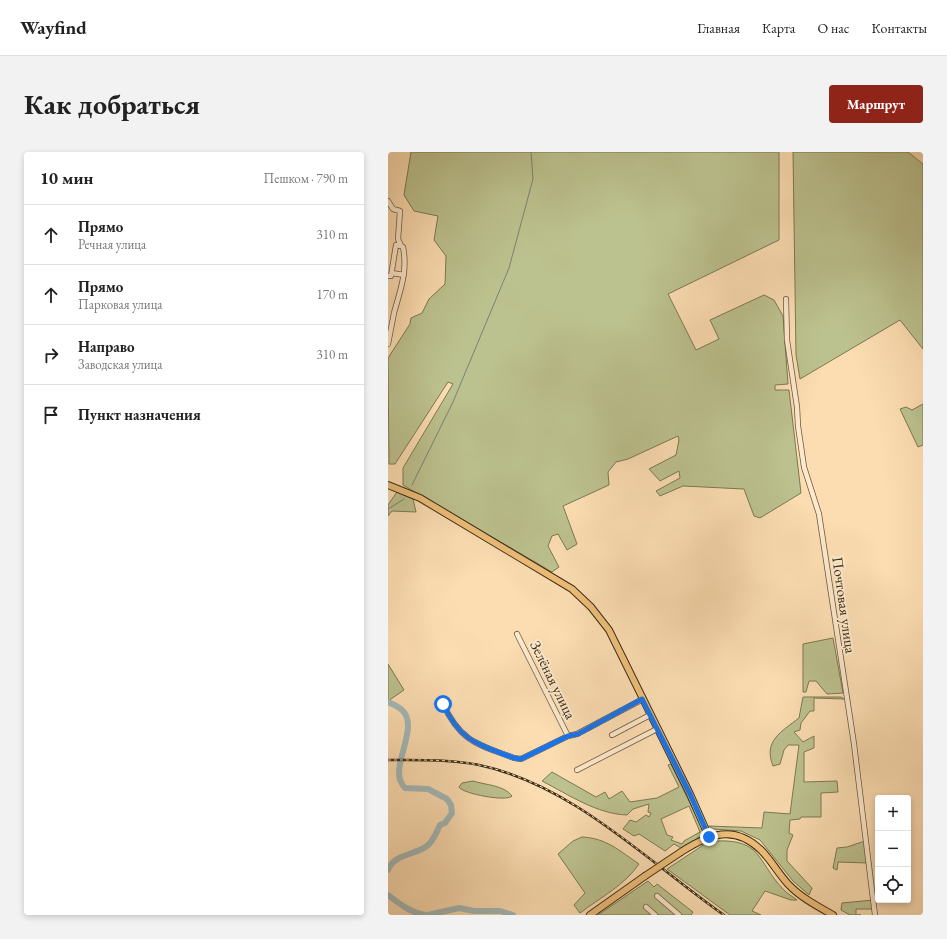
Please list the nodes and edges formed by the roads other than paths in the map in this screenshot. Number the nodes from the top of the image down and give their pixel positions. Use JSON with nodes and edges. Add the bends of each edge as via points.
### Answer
{"nodes":[{"id":1,"x":388,"y":201,"type":"edge"},
{"id":2,"x":401,"y":246,"type":"junction"},
{"id":3,"x":388,"y":256,"type":"edge"},
{"id":4,"x":394,"y":257,"type":"junction"},
{"id":5,"x":390,"y":274,"type":"edge"},
{"id":6,"x":404,"y":275,"type":"junction"},
{"id":7,"x":786,"y":299,"type":"dead end"},
{"id":8,"x":388,"y":344,"type":"edge"},
{"id":9,"x":388,"y":485,"type":"edge"},
{"id":10,"x":517,"y":634,"type":"dead end"},
{"id":11,"x":642,"y":699,"type":"junction"},
{"id":12,"x":443,"y":704,"type":"dead end"},
{"id":13,"x":650,"y":715,"type":"junction"},
{"id":14,"x":657,"y":729,"type":"junction"},
{"id":15,"x":612,"y":735,"type":"dead end"},
{"id":16,"x":568,"y":736,"type":"junction"},
{"id":17,"x":577,"y":770,"type":"dead end"},
{"id":18,"x":709,"y":837,"type":"junction"},
{"id":19,"x":657,"y":896,"type":"dead end"},
{"id":20,"x":646,"y":907,"type":"dead end"},
{"id":21,"x":590,"y":915,"type":"edge"},
{"id":22,"x":655,"y":915,"type":"edge"},
{"id":23,"x":679,"y":915,"type":"edge"},
{"id":24,"x":832,"y":915,"type":"edge"},
{"id":25,"x":875,"y":915,"type":"edge"}],
"edges":[{"from":1,"to":2,"type":"street","via":[[393,209],[400,211],[398,239]]},
{"from":2,"to":4,"type":"street","via":[[396,245]]},
{"from":2,"to":6,"type":"street","via":[[406,260]]},
{"from":3,"to":4,"type":"street"},
{"from":4,"to":5,"type":"street"},
{"from":5,"to":6,"type":"street"},
{"from":6,"to":8,"type":"street"},
{"from":7,"to":25,"type":"street","name":"Почтовая улица","via":[[787,340],[798,426],[804,467],[819,514],[854,744]]},
{"from":9,"to":11,"type":"main road","via":[[420,498],[567,586],[592,607],[609,630]]},
{"from":10,"to":16,"type":"street","name":"Зелёная улица"},
{"from":11,"to":13,"type":"main road"},
{"from":11,"to":16,"type":"street","via":[[578,734]]},
{"from":12,"to":16,"type":"street","via":[[451,721],[471,742],[514,758],[521,759]]},
{"from":13,"to":14,"type":"main road"},
{"from":13,"to":15,"type":"street"},
{"from":14,"to":17,"type":"street"},
{"from":14,"to":18,"type":"main road"},
{"from":18,"to":21,"type":"main road","bridge":true,"via":[[681,852]]},
{"from":18,"to":24,"type":"main road","via":[[732,834],[748,840],[761,850],[795,891]]},
{"from":19,"to":23,"type":"street"},
{"from":20,"to":22,"type":"street"}]}
